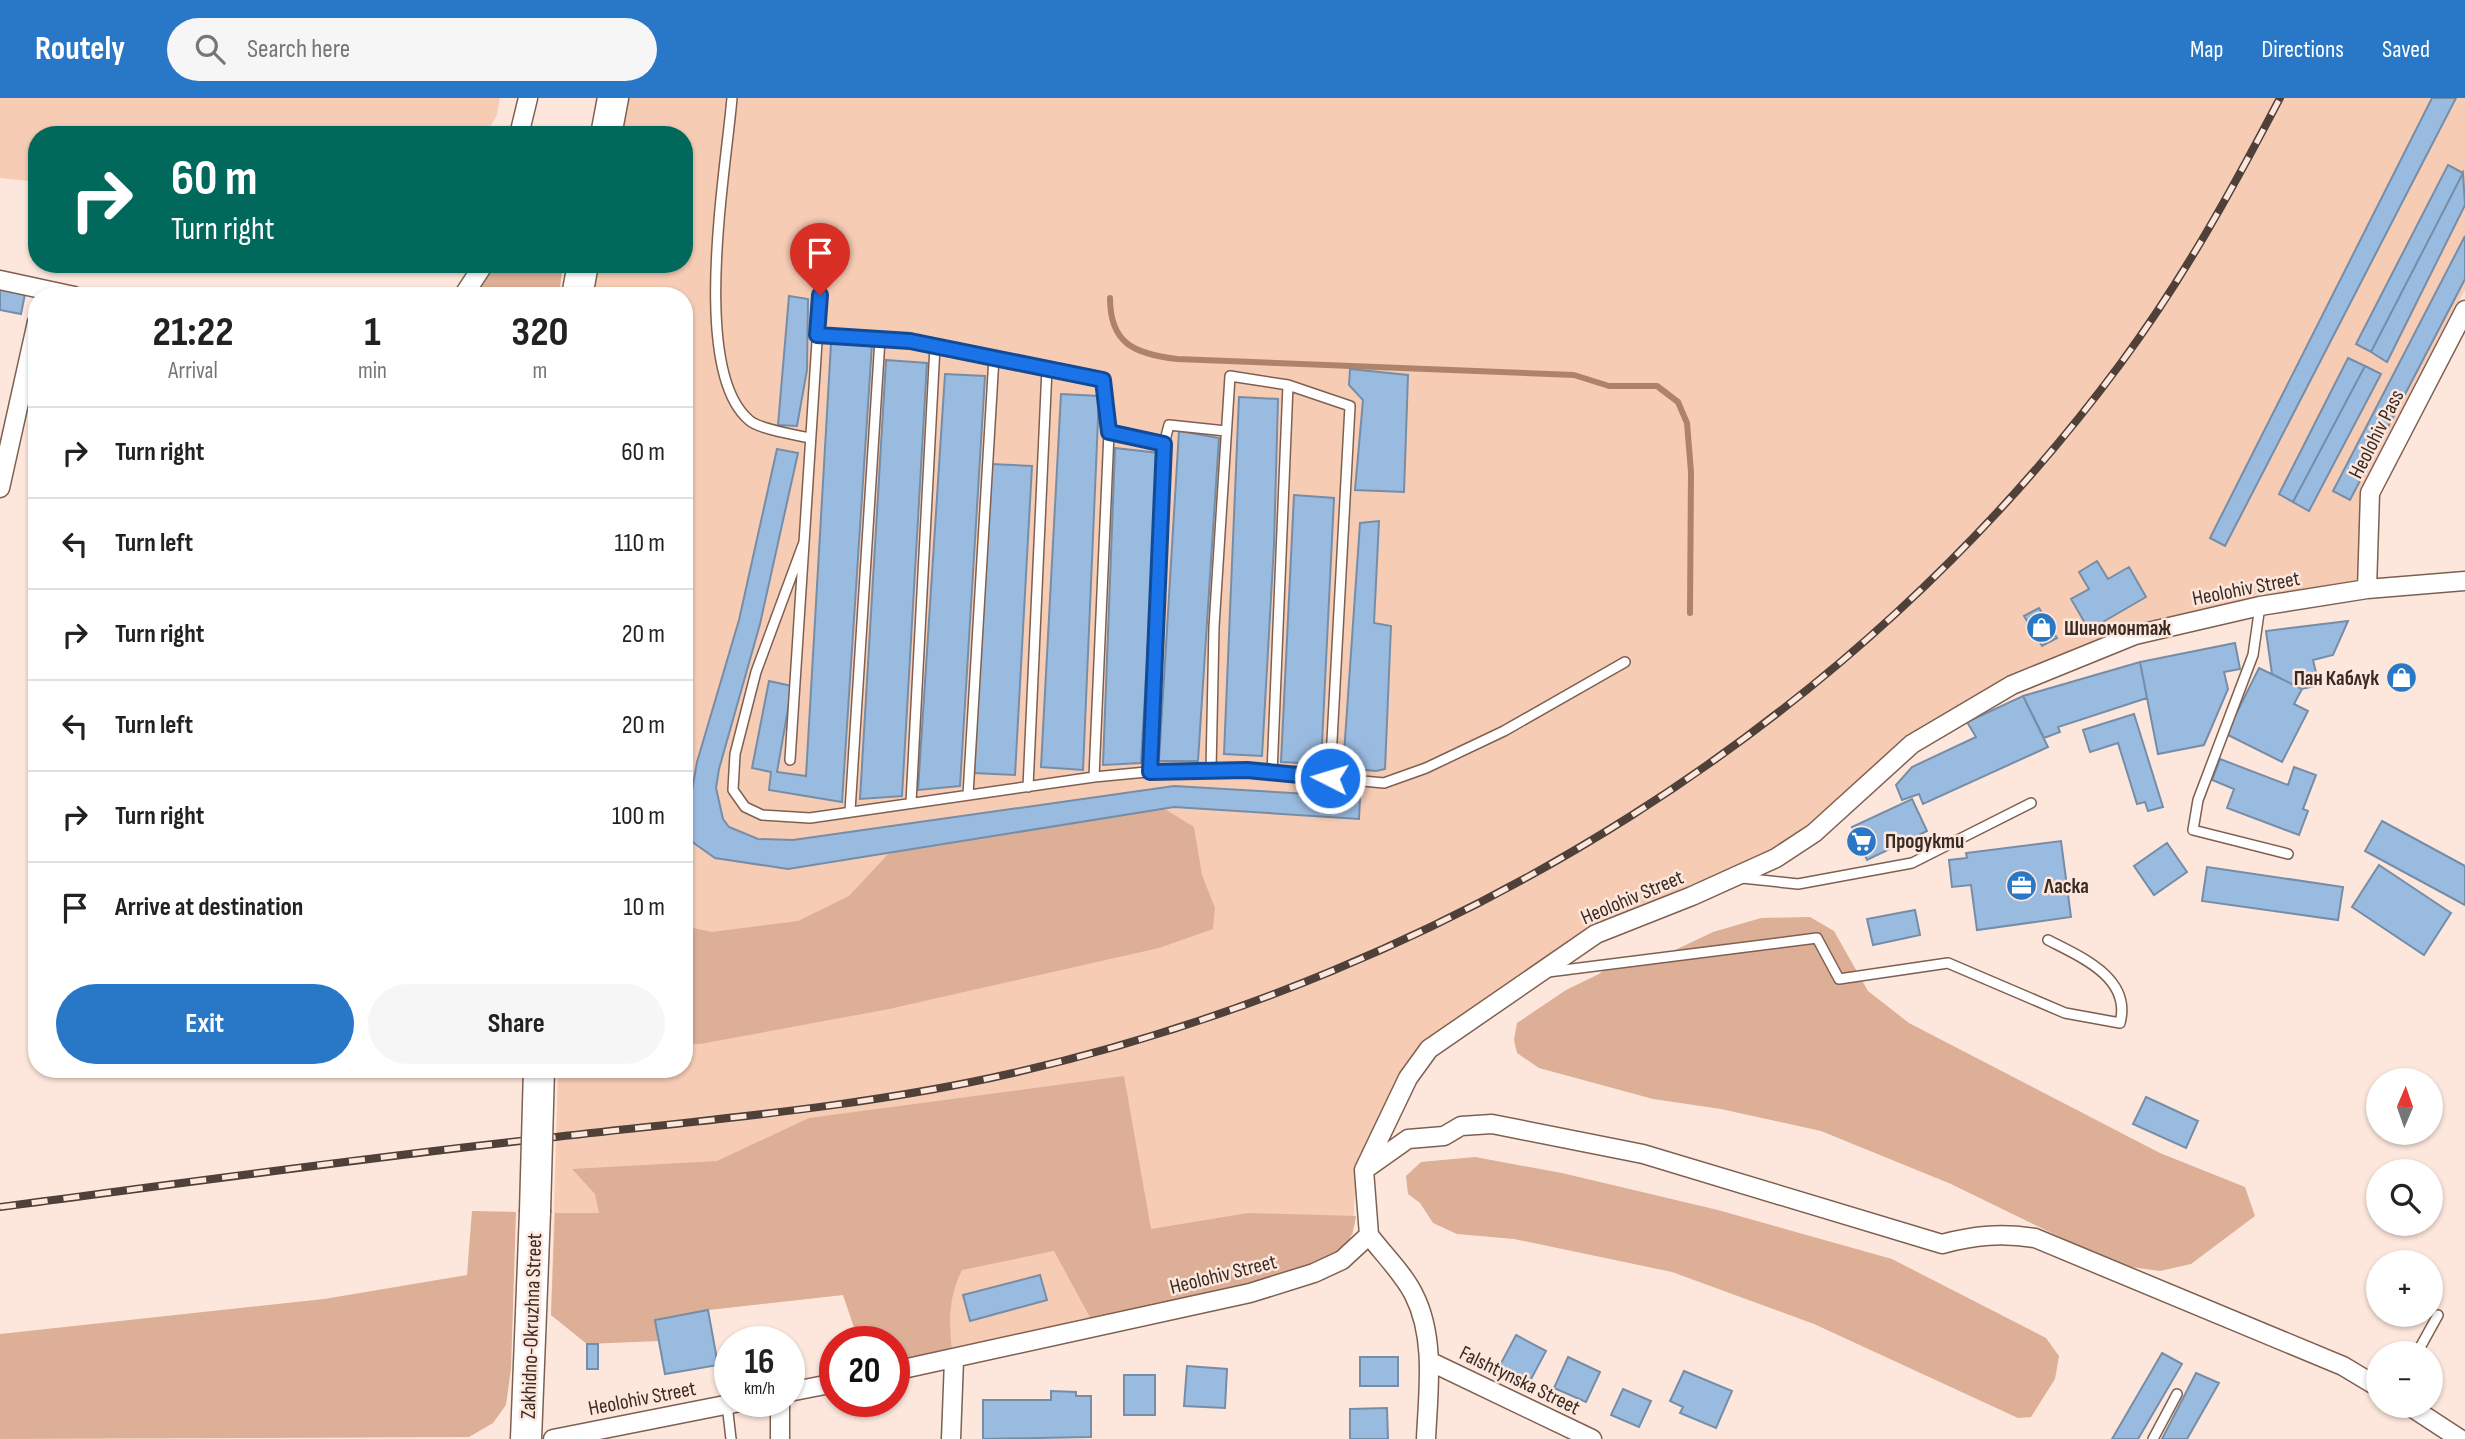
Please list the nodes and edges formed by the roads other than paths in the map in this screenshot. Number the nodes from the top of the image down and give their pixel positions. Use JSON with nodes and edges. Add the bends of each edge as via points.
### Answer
{"nodes":[{"id":1,"x":528,"y":98,"type":"edge"},
{"id":2,"x":613,"y":98,"type":"edge"},
{"id":3,"x":733,"y":98,"type":"edge"},
{"id":4,"x":521,"y":126,"type":"edge"},
{"id":5,"x":608,"y":126,"type":"edge"},
{"id":6,"x":0,"y":280,"type":"edge"},
{"id":7,"x":28,"y":288,"type":"edge"},
{"id":8,"x":820,"y":295,"type":"dead end"},
{"id":9,"x":2465,"y":310,"type":"edge"},
{"id":10,"x":817,"y":335,"type":"junction"},
{"id":11,"x":880,"y":339,"type":"junction"},
{"id":12,"x":935,"y":346,"type":"junction"},
{"id":13,"x":28,"y":355,"type":"edge"},
{"id":14,"x":993,"y":357,"type":"junction"},
{"id":15,"x":1047,"y":368,"type":"junction"},
{"id":16,"x":1288,"y":385,"type":"junction"},
{"id":17,"x":1226,"y":431,"type":"junction"},
{"id":18,"x":1109,"y":432,"type":"junction"},
{"id":19,"x":5,"y":438,"type":"edge"},
{"id":20,"x":810,"y":438,"type":"junction"},
{"id":21,"x":1164,"y":444,"type":"junction"},
{"id":22,"x":0,"y":488,"type":"edge"},
{"id":23,"x":804,"y":542,"type":"junction"},
{"id":24,"x":2465,"y":581,"type":"edge"},
{"id":25,"x":2367,"y":589,"type":"junction"},
{"id":26,"x":2260,"y":606,"type":"junction"},
{"id":27,"x":1625,"y":662,"type":"dead end"},
{"id":28,"x":790,"y":760,"type":"dead end"},
{"id":29,"x":1211,"y":771,"type":"junction"},
{"id":30,"x":1150,"y":772,"type":"junction"},
{"id":31,"x":1272,"y":773,"type":"junction"},
{"id":32,"x":1094,"y":777,"type":"junction"},
{"id":33,"x":1330,"y":778,"type":"junction"},
{"id":34,"x":1028,"y":787,"type":"junction"},
{"id":35,"x":968,"y":794,"type":"junction"},
{"id":36,"x":911,"y":802,"type":"junction"},
{"id":37,"x":2031,"y":803,"type":"dead end"},
{"id":38,"x":850,"y":811,"type":"junction"},
{"id":39,"x":2288,"y":854,"type":"dead end"},
{"id":40,"x":1733,"y":877,"type":"junction"},
{"id":41,"x":2048,"y":940,"type":"dead end"},
{"id":42,"x":1536,"y":974,"type":"junction"},
{"id":43,"x":539,"y":1078,"type":"edge"},
{"id":44,"x":1364,"y":1170,"type":"junction"},
{"id":45,"x":1369,"y":1235,"type":"junction"},
{"id":46,"x":954,"y":1360,"type":"junction"},
{"id":47,"x":1429,"y":1361,"type":"junction"},
{"id":48,"x":910,"y":1368,"type":"edge"},
{"id":49,"x":2366,"y":1380,"type":"edge"},
{"id":50,"x":2177,"y":1394,"type":"dead end"},
{"id":51,"x":714,"y":1407,"type":"edge"},
{"id":52,"x":732,"y":1417,"type":"edge"},
{"id":53,"x":780,"y":1417,"type":"edge"},
{"id":54,"x":2427,"y":1418,"type":"edge"},
{"id":55,"x":2454,"y":1437,"type":"edge"},
{"id":56,"x":526,"y":1439,"type":"edge"},
{"id":57,"x":553,"y":1439,"type":"edge"},
{"id":58,"x":731,"y":1439,"type":"edge"},
{"id":59,"x":780,"y":1439,"type":"edge"},
{"id":60,"x":951,"y":1439,"type":"edge"},
{"id":61,"x":1426,"y":1439,"type":"edge"},
{"id":62,"x":1592,"y":1439,"type":"edge"},
{"id":63,"x":2153,"y":1439,"type":"edge"}],
"edges":[{"from":1,"to":4,"type":"street"},
{"from":2,"to":5,"type":"main road"},
{"from":3,"to":20,"type":"lane","via":[[714,289],[723,366],[733,398],[750,422]]},
{"from":6,"to":7,"type":"street"},
{"from":8,"to":10,"type":"lane"},
{"from":9,"to":25,"type":"street","name":"Heolohiv Pass","via":[[2370,492]]},
{"from":10,"to":11,"type":"lane"},
{"from":10,"to":20,"type":"lane"},
{"from":11,"to":12,"type":"lane"},
{"from":11,"to":38,"type":"lane"},
{"from":12,"to":14,"type":"lane"},
{"from":12,"to":36,"type":"lane"},
{"from":13,"to":19,"type":"street"},
{"from":14,"to":15,"type":"lane"},
{"from":14,"to":35,"type":"lane"},
{"from":15,"to":18,"type":"lane","via":[[1103,380]]},
{"from":15,"to":34,"type":"lane"},
{"from":16,"to":17,"type":"lane","via":[[1230,376]]},
{"from":16,"to":31,"type":"lane"},
{"from":16,"to":33,"type":"lane","via":[[1350,406]]},
{"from":17,"to":21,"type":"lane","via":[[1169,425]]},
{"from":17,"to":29,"type":"lane"},
{"from":18,"to":21,"type":"lane"},
{"from":18,"to":32,"type":"lane"},
{"from":19,"to":22,"type":"street"},
{"from":20,"to":23,"type":"lane"},
{"from":21,"to":30,"type":"lane"},
{"from":23,"to":28,"type":"lane"},
{"from":23,"to":38,"type":"lane","via":[[756,672],[735,754],[733,790],[746,807],[762,815],[810,818]]},
{"from":24,"to":25,"type":"street","name":"Heolohiv Street"},
{"from":25,"to":26,"type":"street","name":"Heolohiv Street"},
{"from":26,"to":39,"type":"lane","via":[[2253,655],[2202,788],[2193,830]]},
{"from":26,"to":40,"type":"street","name":"Heolohiv Street","via":[[2135,635],[2012,685],[1912,744],[1814,833],[1776,858]]},
{"from":27,"to":33,"type":"lane","via":[[1504,731],[1426,768],[1384,783]]},
{"from":29,"to":30,"type":"lane"},
{"from":29,"to":31,"type":"lane"},
{"from":30,"to":32,"type":"lane"},
{"from":31,"to":33,"type":"lane"},
{"from":32,"to":34,"type":"lane"},
{"from":34,"to":35,"type":"lane"},
{"from":35,"to":36,"type":"lane"},
{"from":36,"to":38,"type":"lane"},
{"from":37,"to":40,"type":"lane","via":[[1912,863],[1798,884]]},
{"from":40,"to":42,"type":"street","name":"Heolohiv Street","via":[[1596,934]]},
{"from":41,"to":42,"type":"lane","via":[[2091,962],[2118,989],[2124,1007],[2120,1023],[2065,1013],[1948,962],[1839,979],[1817,938]]},
{"from":42,"to":44,"type":"street","name":"Heolohiv Street","via":[[1429,1049],[1408,1078]]},
{"from":43,"to":56,"type":"main road","name":"Zakhidno-Okruzhna Street","bridge":true},
{"from":44,"to":45,"type":"street","name":"Heolohiv Street"},
{"from":44,"to":49,"type":"street","via":[[1408,1139],[1492,1124],[1643,1154],[1942,1244],[1977,1235],[2035,1238],[2343,1366]]},
{"from":45,"to":46,"type":"street","name":"Heolohiv Street","via":[[1342,1260],[1251,1293]]},
{"from":45,"to":47,"type":"street","via":[[1414,1295]]},
{"from":46,"to":48,"type":"street","name":"Heolohiv Street"},
{"from":46,"to":60,"type":"street"},
{"from":47,"to":61,"type":"street"},
{"from":47,"to":62,"type":"street","name":"Falshtynska Street"},
{"from":50,"to":63,"type":"lane"},
{"from":51,"to":57,"type":"street","name":"Heolohiv Street"},
{"from":52,"to":58,"type":"lane"},
{"from":53,"to":59,"type":"street"},
{"from":54,"to":55,"type":"street"}]}
